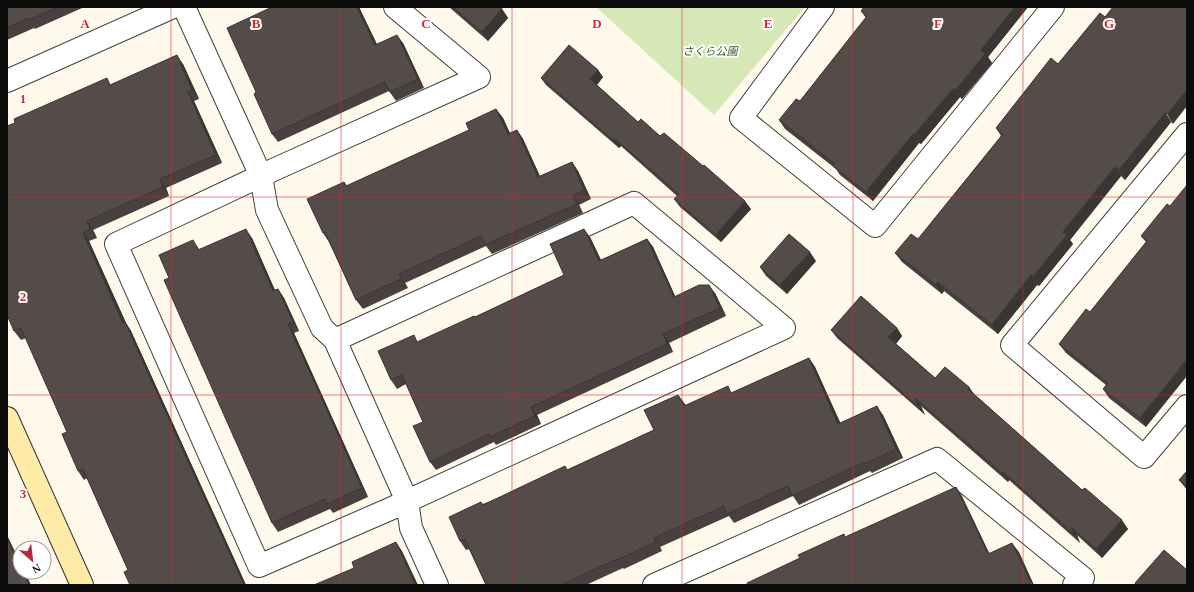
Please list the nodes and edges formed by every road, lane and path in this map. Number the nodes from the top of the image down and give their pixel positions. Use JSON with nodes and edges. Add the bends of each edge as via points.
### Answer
{"nodes":[{"id":1,"x":173,"y":7,"type":"edge"},
{"id":2,"x":184,"y":7,"type":"edge"},
{"id":3,"x":396,"y":7,"type":"edge"},
{"id":4,"x":823,"y":7,"type":"edge"},
{"id":5,"x":1053,"y":7,"type":"edge"},
{"id":6,"x":7,"y":81,"type":"edge"},
{"id":7,"x":1187,"y":134,"type":"edge"},
{"id":8,"x":261,"y":176,"type":"junction"},
{"id":9,"x":335,"y":340,"type":"junction"},
{"id":10,"x":1187,"y":406,"type":"edge"},
{"id":11,"x":7,"y":418,"type":"edge"},
{"id":12,"x":407,"y":501,"type":"junction"},
{"id":13,"x":82,"y":585,"type":"edge"},
{"id":14,"x":437,"y":585,"type":"edge"},
{"id":15,"x":654,"y":585,"type":"edge"},
{"id":16,"x":1074,"y":585,"type":"edge"}],
"edges":[{"from":1,"to":6,"type":"street"},
{"from":2,"to":8,"type":"street"},
{"from":3,"to":8,"type":"street","via":[[479,77]]},
{"from":4,"to":5,"type":"street","via":[[741,118],[875,226]]},
{"from":7,"to":10,"type":"street","via":[[1012,345],[1144,457]]},
{"from":8,"to":9,"type":"street","via":[[267,210],[322,328]]},
{"from":8,"to":12,"type":"street","via":[[116,244],[259,566]]},
{"from":9,"to":12,"type":"street"},
{"from":9,"to":12,"type":"street","via":[[634,203],[784,328]]},
{"from":11,"to":13,"type":"street"},
{"from":12,"to":14,"type":"street","via":[[411,528]]},
{"from":15,"to":16,"type":"street","via":[[937,459],[1082,578]]}]}
